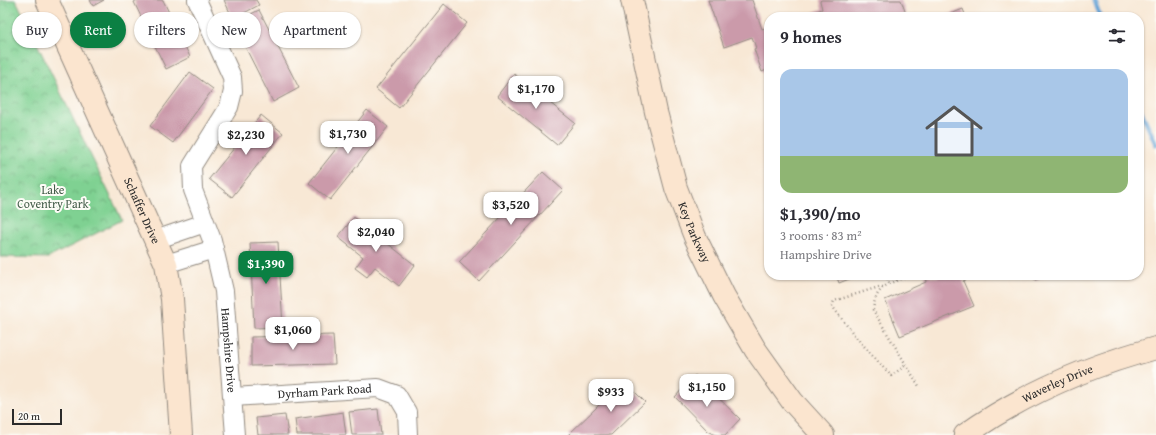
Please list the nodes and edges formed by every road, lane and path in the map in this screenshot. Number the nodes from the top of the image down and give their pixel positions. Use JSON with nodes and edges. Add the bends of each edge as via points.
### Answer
{"nodes":[{"id":1,"x":47,"y":0,"type":"edge"},
{"id":2,"x":197,"y":0,"type":"edge"},
{"id":3,"x":632,"y":0,"type":"edge"},
{"id":4,"x":205,"y":223,"type":"junction"},
{"id":5,"x":155,"y":240,"type":"junction"},
{"id":6,"x":214,"y":249,"type":"junction"},
{"id":7,"x":166,"y":264,"type":"junction"},
{"id":8,"x":888,"y":280,"type":"edge"},
{"id":9,"x":898,"y":280,"type":"edge"},
{"id":10,"x":889,"y":283,"type":"junction"},
{"id":11,"x":883,"y":288,"type":"junction"},
{"id":12,"x":1156,"y":348,"type":"edge"},
{"id":13,"x":906,"y":365,"type":"junction"},
{"id":14,"x":919,"y":386,"type":"dead end"},
{"id":15,"x":233,"y":397,"type":"junction"},
{"id":16,"x":181,"y":435,"type":"edge"},
{"id":17,"x":235,"y":435,"type":"edge"},
{"id":18,"x":408,"y":435,"type":"edge"},
{"id":19,"x":823,"y":435,"type":"edge"},
{"id":20,"x":965,"y":435,"type":"edge"}],
"edges":[{"from":1,"to":5,"type":"street","name":"Schaffer Drive"},
{"from":2,"to":4,"type":"street","name":"Hampshire Drive","via":[[232,78],[233,91],[229,106],[192,166],[193,190]]},
{"from":3,"to":19,"type":"street","name":"Key Parkway","via":[[656,112],[676,188],[695,237],[724,296],[755,349],[792,401]]},
{"from":4,"to":5,"type":"street"},
{"from":4,"to":6,"type":"street","name":"Hampshire Drive"},
{"from":5,"to":7,"type":"street","name":"Schaffer Drive"},
{"from":6,"to":7,"type":"street"},
{"from":6,"to":15,"type":"street","name":"Hampshire Drive","via":[[224,291]]},
{"from":7,"to":16,"type":"street","name":"Schaffer Drive","via":[[172,299]]},
{"from":8,"to":10,"type":"path"},
{"from":9,"to":10,"type":"path"},
{"from":10,"to":11,"type":"path"},
{"from":11,"to":13,"type":"path","via":[[874,302],[874,314]]},
{"from":11,"to":13,"type":"path","via":[[834,301],[832,306],[891,376]]},
{"from":12,"to":20,"type":"street","name":"Waverley Drive","via":[[1124,356],[1072,375],[1025,398]]},
{"from":13,"to":14,"type":"path"},
{"from":15,"to":17,"type":"street","name":"Hampshire Drive"},
{"from":15,"to":18,"type":"street","name":"Dyrham Park Road","via":[[378,388],[397,395],[407,412]]}]}
